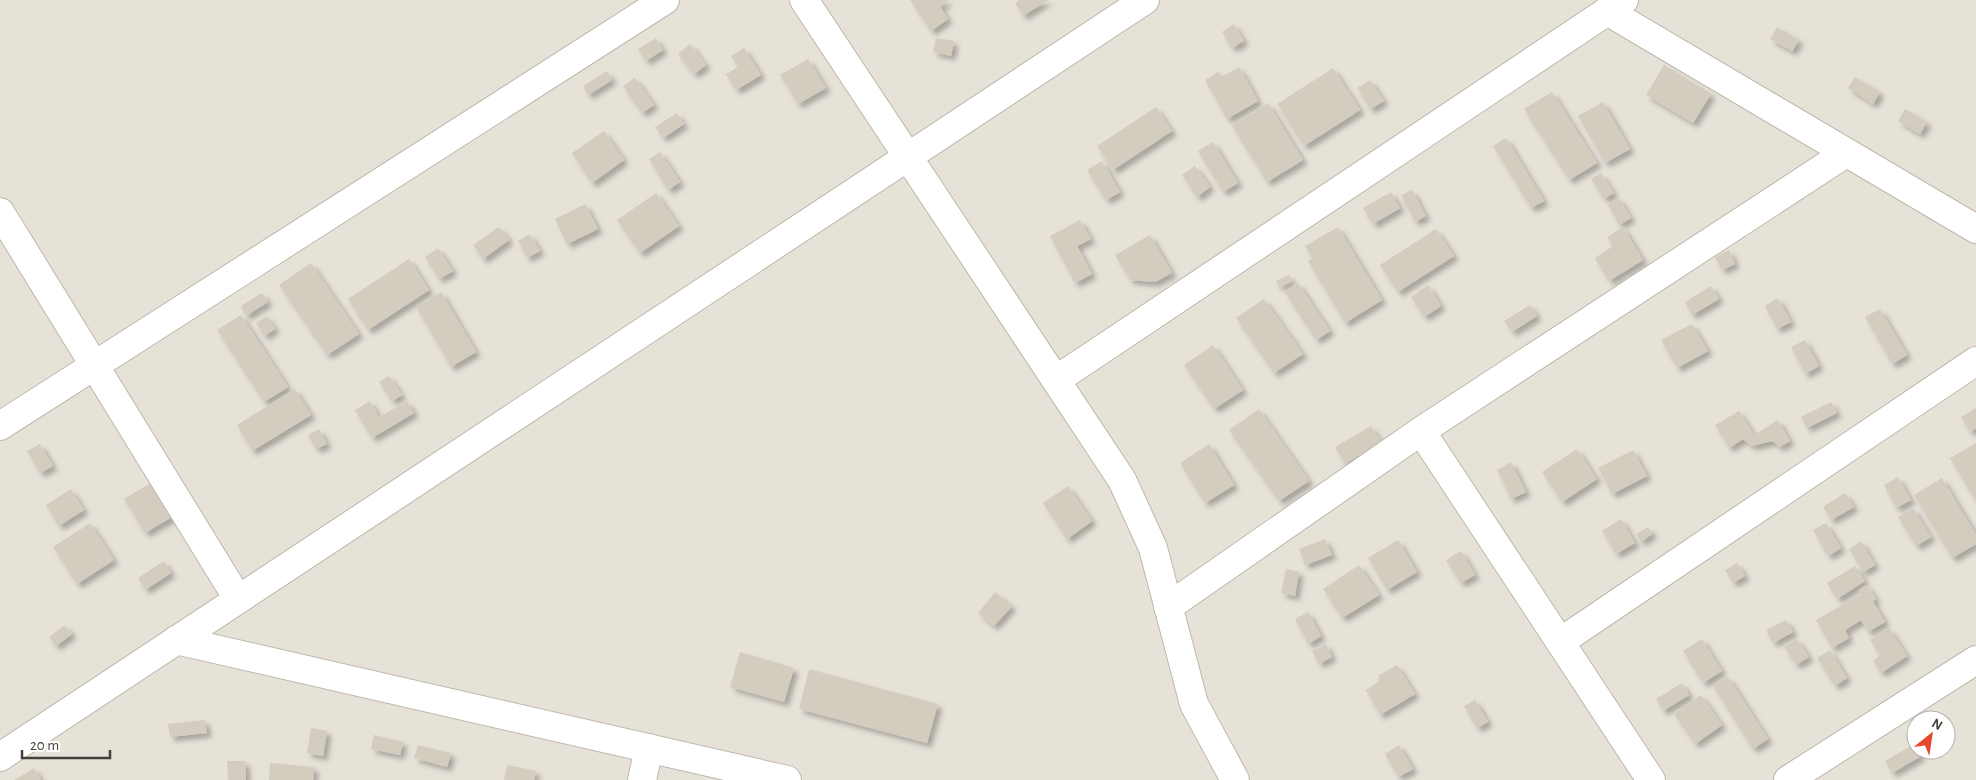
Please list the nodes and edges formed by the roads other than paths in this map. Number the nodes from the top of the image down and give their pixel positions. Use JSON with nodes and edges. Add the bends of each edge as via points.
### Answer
{"nodes":[{"id":1,"x":665,"y":0,"type":"edge"},
{"id":2,"x":804,"y":0,"type":"edge"},
{"id":3,"x":1144,"y":0,"type":"edge"},
{"id":4,"x":1616,"y":6,"type":"edge"},
{"id":5,"x":1846,"y":153,"type":"junction"},
{"id":6,"x":908,"y":156,"type":"junction"},
{"id":7,"x":0,"y":212,"type":"edge"},
{"id":8,"x":1976,"y":229,"type":"edge"},
{"id":9,"x":1976,"y":361,"type":"edge"},
{"id":10,"x":95,"y":366,"type":"junction"},
{"id":11,"x":1056,"y":380,"type":"junction"},
{"id":12,"x":0,"y":426,"type":"edge"},
{"id":13,"x":1422,"y":431,"type":"junction"},
{"id":14,"x":238,"y":599,"type":"junction"},
{"id":15,"x":1168,"y":607,"type":"junction"},
{"id":16,"x":176,"y":640,"type":"junction"},
{"id":17,"x":1560,"y":642,"type":"junction"},
{"id":18,"x":1976,"y":660,"type":"edge"},
{"id":19,"x":649,"y":748,"type":"junction"},
{"id":20,"x":0,"y":756,"type":"edge"},
{"id":21,"x":642,"y":780,"type":"edge"},
{"id":22,"x":787,"y":780,"type":"edge"},
{"id":23,"x":1235,"y":780,"type":"edge"},
{"id":24,"x":1651,"y":780,"type":"edge"},
{"id":25,"x":1788,"y":780,"type":"edge"}],
"edges":[{"from":1,"to":10,"type":"street"},
{"from":2,"to":6,"type":"street"},
{"from":3,"to":6,"type":"street"},
{"from":4,"to":5,"type":"street"},
{"from":4,"to":11,"type":"street"},
{"from":5,"to":8,"type":"street"},
{"from":5,"to":13,"type":"street"},
{"from":6,"to":11,"type":"street"},
{"from":6,"to":14,"type":"street"},
{"from":7,"to":10,"type":"street"},
{"from":9,"to":17,"type":"street"},
{"from":10,"to":12,"type":"street"},
{"from":10,"to":14,"type":"street"},
{"from":11,"to":15,"type":"street","via":[[1122,480],[1153,548]]},
{"from":13,"to":15,"type":"street"},
{"from":13,"to":17,"type":"street"},
{"from":14,"to":16,"type":"street"},
{"from":15,"to":23,"type":"street","via":[[1194,704]]},
{"from":16,"to":19,"type":"street"},
{"from":16,"to":20,"type":"street"},
{"from":17,"to":24,"type":"street"},
{"from":18,"to":25,"type":"street"},
{"from":19,"to":21,"type":"street"},
{"from":19,"to":22,"type":"street"}]}
